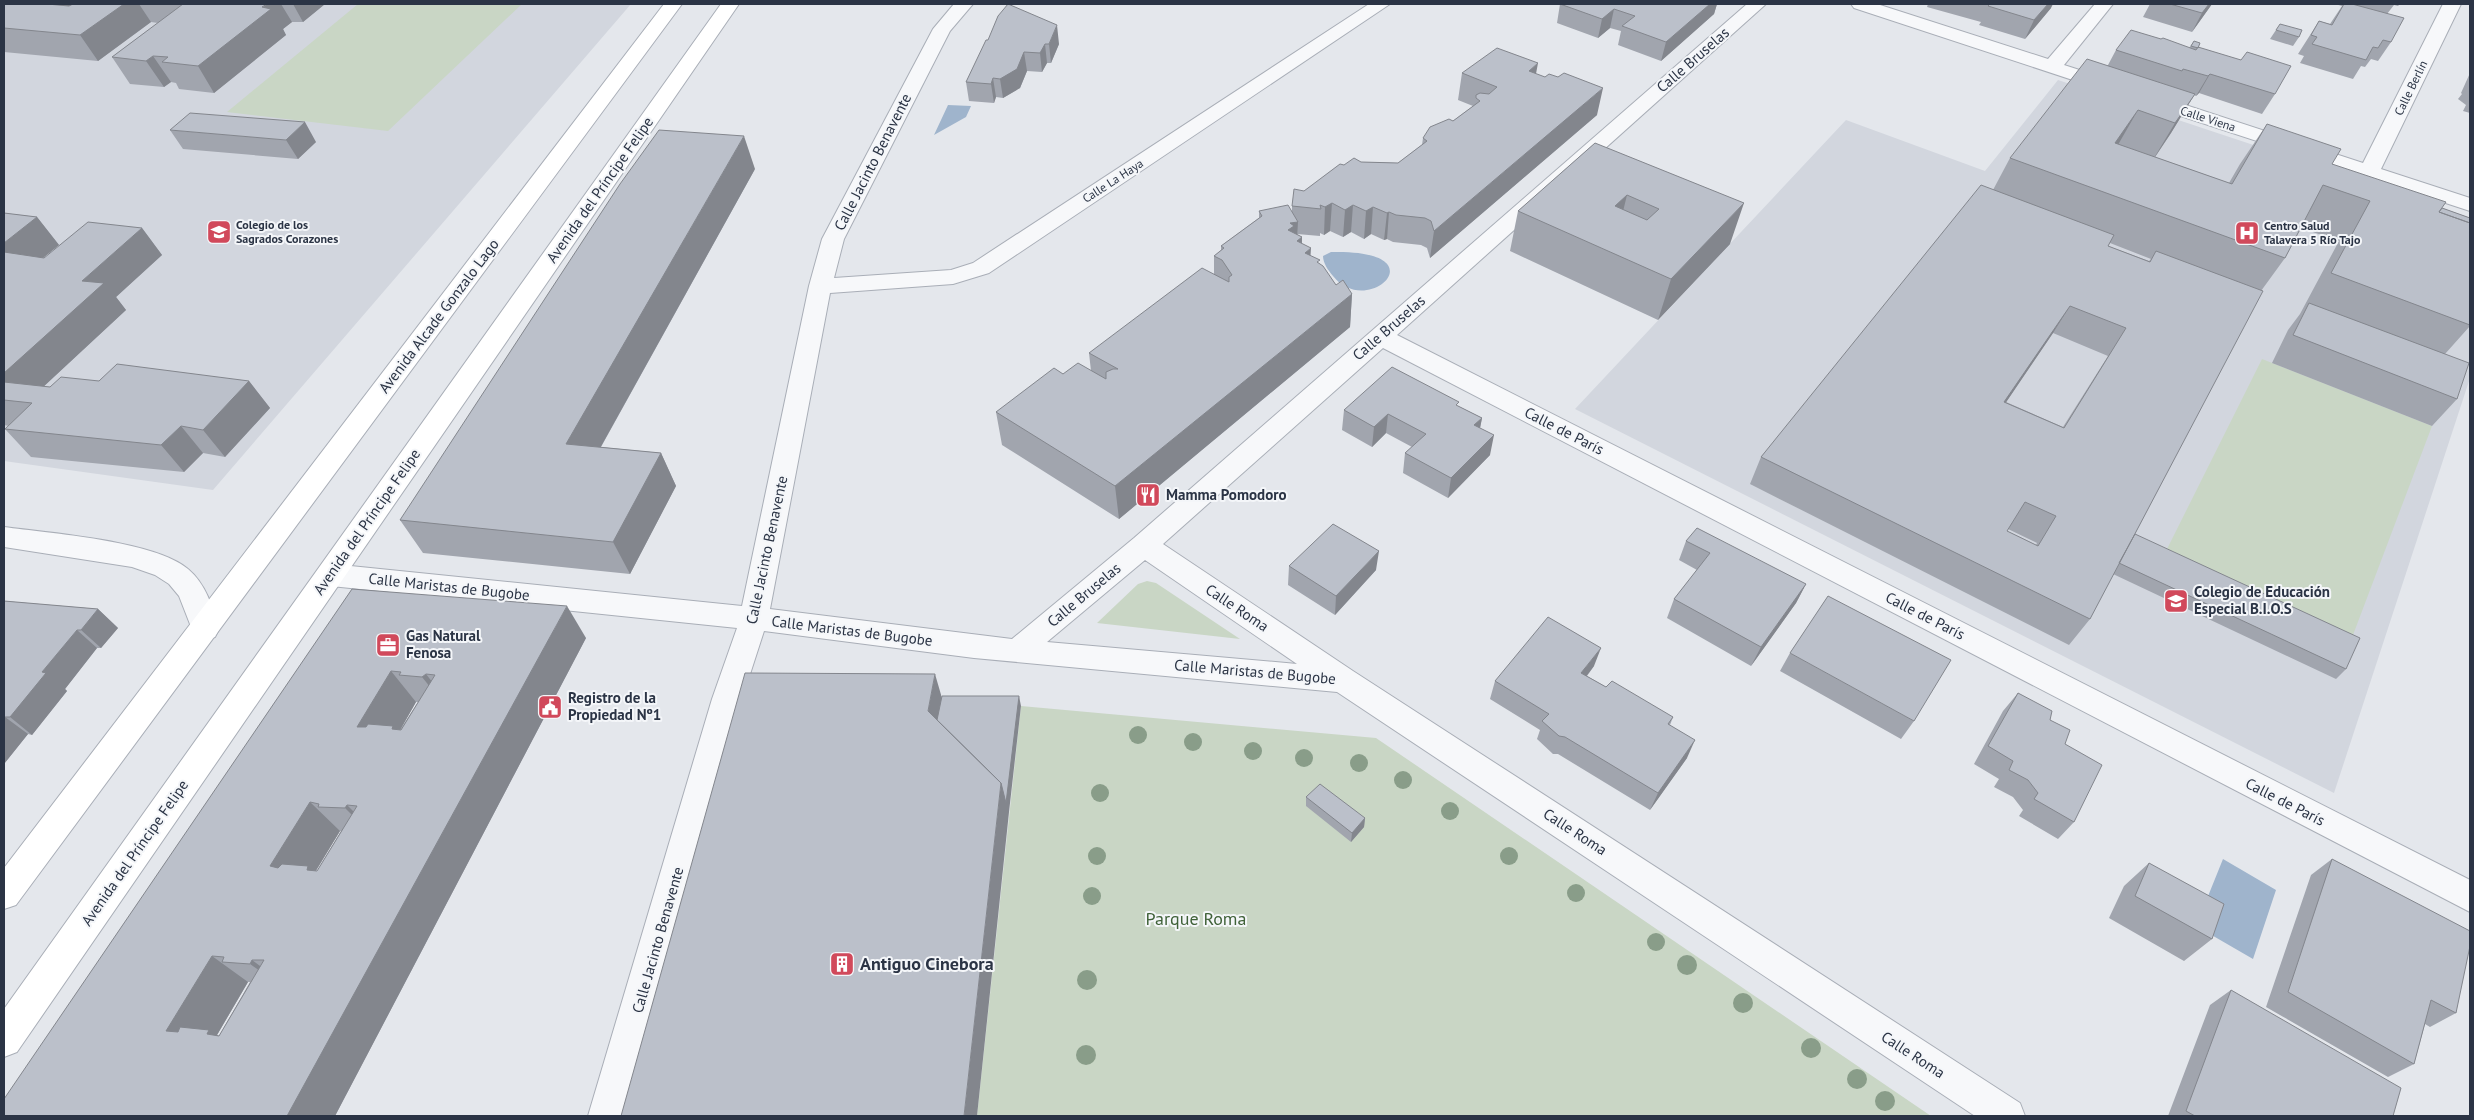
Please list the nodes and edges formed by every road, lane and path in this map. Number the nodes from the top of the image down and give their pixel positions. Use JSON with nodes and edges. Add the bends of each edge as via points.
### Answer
{"nodes":[{"id":1,"x":673,"y":4,"type":"edge"},
{"id":2,"x":730,"y":4,"type":"edge"},
{"id":3,"x":964,"y":4,"type":"edge"},
{"id":4,"x":1381,"y":4,"type":"edge"},
{"id":5,"x":1757,"y":4,"type":"edge"},
{"id":6,"x":1860,"y":4,"type":"edge"},
{"id":7,"x":2104,"y":4,"type":"edge"},
{"id":8,"x":2452,"y":4,"type":"edge"},
{"id":9,"x":2052,"y":67,"type":"junction"},
{"id":10,"x":2369,"y":172,"type":"junction"},
{"id":11,"x":2470,"y":205,"type":"edge"},
{"id":12,"x":820,"y":286,"type":"junction"},
{"id":13,"x":1379,"y":336,"type":"junction"},
{"id":14,"x":4,"y":537,"type":"edge"},
{"id":15,"x":1144,"y":546,"type":"junction"},
{"id":16,"x":331,"y":575,"type":"junction"},
{"id":17,"x":754,"y":618,"type":"junction"},
{"id":18,"x":205,"y":629,"type":"junction"},
{"id":19,"x":1018,"y":650,"type":"junction"},
{"id":20,"x":1343,"y":680,"type":"junction"},
{"id":21,"x":4,"y":894,"type":"edge"},
{"id":22,"x":2470,"y":897,"type":"edge"},
{"id":23,"x":4,"y":1039,"type":"edge"},
{"id":24,"x":606,"y":1116,"type":"edge"},
{"id":25,"x":2007,"y":1116,"type":"edge"}],
"edges":[{"from":1,"to":18,"type":"street","name":"Avenida Alcade Gonzalo Lago"},
{"from":2,"to":16,"type":"street","name":"Avenida del Príncipe Felipe"},
{"from":3,"to":12,"type":"street","name":"Calle Jacinto Benavente","via":[[942,29],[833,239]]},
{"from":4,"to":12,"type":"street","name":"Calle La Haya","via":[[981,268],[953,277]]},
{"from":5,"to":13,"type":"street","name":"Calle Bruselas"},
{"from":6,"to":9,"type":"street","name":"Calle Viena"},
{"from":7,"to":9,"type":"street"},
{"from":8,"to":10,"type":"street","name":"Calle Berlín"},
{"from":9,"to":10,"type":"street","name":"Calle Viena"},
{"from":10,"to":11,"type":"street","name":"Calle Viena"},
{"from":12,"to":17,"type":"street","name":"Calle Jacinto Benavente"},
{"from":13,"to":15,"type":"street","name":"Calle Bruselas"},
{"from":13,"to":22,"type":"street","name":"Calle de París"},
{"from":14,"to":18,"type":"street","via":[[147,558],[171,571],[190,588],[201,607]]},
{"from":15,"to":19,"type":"street","name":"Calle Bruselas"},
{"from":15,"to":20,"type":"street","name":"Calle Roma"},
{"from":16,"to":17,"type":"street","name":"Calle Maristas de Bugobe"},
{"from":16,"to":23,"type":"street","name":"Avenida del Príncipe Felipe"},
{"from":17,"to":19,"type":"street","name":"Calle Maristas de Bugobe"},
{"from":17,"to":24,"type":"street","name":"Calle Jacinto Benavente","via":[[727,699]]},
{"from":18,"to":21,"type":"street"},
{"from":19,"to":20,"type":"street","name":"Calle Maristas de Bugobe"},
{"from":20,"to":25,"type":"street","name":"Calle Roma"}]}
